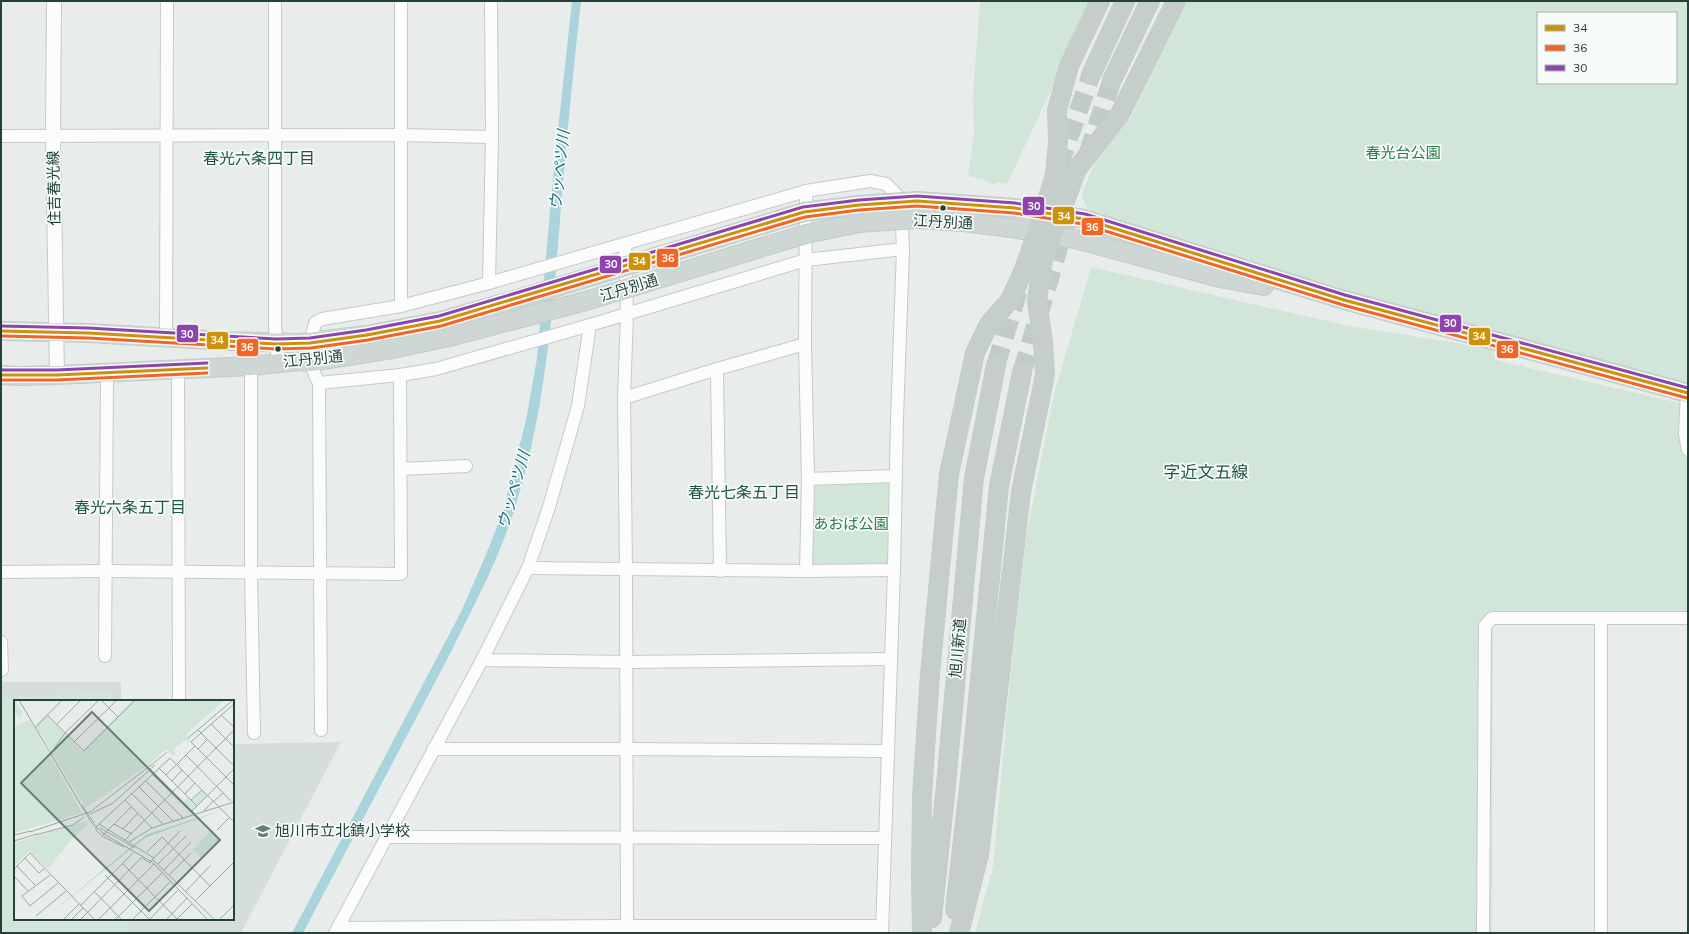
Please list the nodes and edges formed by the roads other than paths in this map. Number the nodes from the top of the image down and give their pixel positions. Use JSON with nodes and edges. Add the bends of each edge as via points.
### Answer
{"nodes":[{"id":1,"x":54,"y":1,"type":"edge"},
{"id":2,"x":167,"y":1,"type":"edge"},
{"id":3,"x":276,"y":1,"type":"edge"},
{"id":4,"x":400,"y":1,"type":"edge"},
{"id":5,"x":491,"y":1,"type":"edge"},
{"id":6,"x":1100,"y":1,"type":"edge"},
{"id":7,"x":1125,"y":1,"type":"edge"},
{"id":8,"x":1150,"y":1,"type":"edge"},
{"id":9,"x":1176,"y":1,"type":"edge"},
{"id":10,"x":1091,"y":75,"type":"tunnel mouth"},
{"id":11,"x":1112,"y":80,"type":"tunnel mouth"},
{"id":12,"x":167,"y":135,"type":"junction"},
{"id":13,"x":276,"y":135,"type":"junction"},
{"id":14,"x":400,"y":135,"type":"junction"},
{"id":15,"x":1,"y":136,"type":"edge"},
{"id":16,"x":53,"y":136,"type":"junction"},
{"id":17,"x":492,"y":138,"type":"junction"},
{"id":18,"x":806,"y":191,"type":"junction"},
{"id":19,"x":1052,"y":214,"type":"junction"},
{"id":20,"x":1045,"y":234,"type":"junction"},
{"id":21,"x":625,"y":244,"type":"junction"},
{"id":22,"x":903,"y":248,"type":"junction"},
{"id":23,"x":806,"y":260,"type":"junction"},
{"id":24,"x":489,"y":283,"type":"junction"},
{"id":25,"x":1344,"y":300,"type":"junction"},
{"id":26,"x":402,"y":306,"type":"junction"},
{"id":27,"x":627,"y":313,"type":"junction"},
{"id":28,"x":585,"y":326,"type":"junction"},
{"id":29,"x":1,"y":331,"type":"edge"},
{"id":30,"x":56,"y":331,"type":"junction"},
{"id":31,"x":166,"y":338,"type":"junction"},
{"id":32,"x":310,"y":342,"type":"junction"},
{"id":33,"x":276,"y":344,"type":"junction"},
{"id":34,"x":805,"y":344,"type":"junction"},
{"id":35,"x":310,"y":362,"type":"junction"},
{"id":36,"x":278,"y":363,"type":"junction"},
{"id":37,"x":996,"y":365,"type":"tunnel mouth"},
{"id":38,"x":251,"y":366,"type":"junction"},
{"id":39,"x":178,"y":369,"type":"junction"},
{"id":40,"x":717,"y":369,"type":"junction"},
{"id":41,"x":1022,"y":372,"type":"tunnel mouth"},
{"id":42,"x":107,"y":373,"type":"junction"},
{"id":43,"x":1,"y":375,"type":"edge"},
{"id":44,"x":57,"y":375,"type":"junction"},
{"id":45,"x":400,"y":375,"type":"junction"},
{"id":46,"x":319,"y":383,"type":"junction"},
{"id":47,"x":1687,"y":393,"type":"edge"},
{"id":48,"x":624,"y":398,"type":"junction"},
{"id":49,"x":1688,"y":450,"type":"edge"},
{"id":50,"x":466,"y":466,"type":"dead end"},
{"id":51,"x":401,"y":469,"type":"junction"},
{"id":52,"x":895,"y":476,"type":"junction"},
{"id":53,"x":808,"y":479,"type":"junction"},
{"id":54,"x":528,"y":568,"type":"junction"},
{"id":55,"x":626,"y":570,"type":"junction"},
{"id":56,"x":894,"y":570,"type":"junction"},
{"id":57,"x":107,"y":571,"type":"junction"},
{"id":58,"x":720,"y":571,"type":"junction"},
{"id":59,"x":806,"y":571,"type":"junction"},
{"id":60,"x":1,"y":572,"type":"edge"},
{"id":61,"x":178,"y":572,"type":"junction"},
{"id":62,"x":251,"y":572,"type":"junction"},
{"id":63,"x":321,"y":573,"type":"junction"},
{"id":64,"x":1688,"y":618,"type":"edge"},
{"id":65,"x":1601,"y":619,"type":"junction"},
{"id":66,"x":1,"y":642,"type":"edge"},
{"id":67,"x":105,"y":656,"type":"dead end"},
{"id":68,"x":890,"y":659,"type":"junction"},
{"id":69,"x":482,"y":660,"type":"junction"},
{"id":70,"x":626,"y":662,"type":"junction"},
{"id":71,"x":2,"y":670,"type":"edge"},
{"id":72,"x":179,"y":700,"type":"edge"},
{"id":73,"x":321,"y":730,"type":"dead end"},
{"id":74,"x":254,"y":733,"type":"dead end"},
{"id":75,"x":626,"y":749,"type":"junction"},
{"id":76,"x":433,"y":750,"type":"junction"},
{"id":77,"x":887,"y":751,"type":"junction"},
{"id":78,"x":388,"y":836,"type":"junction"},
{"id":79,"x":627,"y":837,"type":"junction"},
{"id":80,"x":884,"y":838,"type":"junction"},
{"id":81,"x":627,"y":929,"type":"edge"},
{"id":82,"x":882,"y":929,"type":"edge"},
{"id":83,"x":337,"y":930,"type":"edge"},
{"id":84,"x":374,"y":930,"type":"edge"},
{"id":85,"x":495,"y":930,"type":"edge"},
{"id":86,"x":922,"y":933,"type":"edge"},
{"id":87,"x":930,"y":933,"type":"edge"},
{"id":88,"x":952,"y":933,"type":"edge"},
{"id":89,"x":959,"y":933,"type":"edge"},
{"id":90,"x":1484,"y":933,"type":"edge"},
{"id":91,"x":1601,"y":933,"type":"edge"}],
"edges":[{"from":1,"to":16,"type":"street","name":"住吉春光線"},
{"from":2,"to":12,"type":"street"},
{"from":3,"to":13,"type":"street"},
{"from":4,"to":14,"type":"street"},
{"from":5,"to":17,"type":"street"},
{"from":6,"to":19,"type":"highway","via":[[1069,66],[1057,110],[1058,142]]},
{"from":7,"to":10,"type":"highway"},
{"from":8,"to":11,"type":"highway"},
{"from":9,"to":19,"type":"highway","via":[[1120,114],[1077,169]]},
{"from":12,"to":13,"type":"street"},
{"from":12,"to":16,"type":"street"},
{"from":12,"to":31,"type":"street"},
{"from":13,"to":14,"type":"street"},
{"from":13,"to":33,"type":"street"},
{"from":14,"to":17,"type":"street"},
{"from":14,"to":26,"type":"street"},
{"from":15,"to":16,"type":"street"},
{"from":16,"to":30,"type":"street","name":"住吉春光線"},
{"from":17,"to":24,"type":"street"},
{"from":18,"to":21,"type":"street"},
{"from":18,"to":22,"type":"street","via":[[870,181],[886,184],[901,205]]},
{"from":18,"to":23,"type":"street"},
{"from":19,"to":20,"type":"highway"},
{"from":19,"to":25,"type":"main road","name":"江丹別通","via":[[1084,219]]},
{"from":19,"to":32,"type":"main road","name":"江丹別通","bridge":true,"via":[[1007,207],[917,201],[804,212],[440,321],[367,335]]},
{"from":20,"to":25,"type":"main road","name":"江丹別通","via":[[1079,240],[1220,278]]},
{"from":20,"to":35,"type":"main road","name":"江丹別通","bridge":true,"via":[[964,222],[916,219],[859,223],[806,234],[586,301],[449,337]]},
{"from":20,"to":86,"type":"highway","via":[[1010,300],[989,324],[975,354],[949,474],[930,674],[922,796]]},
{"from":20,"to":89,"type":"highway","via":[[1037,301],[1043,342],[1044,375],[1021,492],[979,855]]},
{"from":21,"to":24,"type":"street"},
{"from":21,"to":27,"type":"street"},
{"from":22,"to":23,"type":"street"},
{"from":22,"to":52,"type":"street"},
{"from":23,"to":27,"type":"street"},
{"from":23,"to":34,"type":"street"},
{"from":24,"to":26,"type":"street"},
{"from":25,"to":47,"type":"main road","name":"江丹別通"},
{"from":26,"to":32,"type":"street","via":[[322,319],[315,323]]},
{"from":27,"to":28,"type":"street"},
{"from":27,"to":48,"type":"street"},
{"from":28,"to":45,"type":"street","via":[[436,368]]},
{"from":28,"to":54,"type":"street","via":[[578,406],[549,507]]},
{"from":29,"to":30,"type":"main road","name":"江丹別通"},
{"from":30,"to":31,"type":"main road","name":"江丹別通"},
{"from":30,"to":44,"type":"street","name":"住吉春光線"},
{"from":31,"to":33,"type":"main road","name":"江丹別通"},
{"from":32,"to":33,"type":"main road","name":"江丹別通"},
{"from":32,"to":35,"type":"street"},
{"from":33,"to":36,"type":"street"},
{"from":34,"to":40,"type":"street"},
{"from":34,"to":53,"type":"street"},
{"from":35,"to":36,"type":"main road","name":"江丹別通"},
{"from":35,"to":46,"type":"street"},
{"from":36,"to":38,"type":"main road","name":"江丹別通"},
{"from":37,"to":87,"type":"highway","name":"旭川新道","via":[[974,478]]},
{"from":38,"to":39,"type":"main road","name":"江丹別通"},
{"from":38,"to":62,"type":"street"},
{"from":39,"to":42,"type":"main road","name":"江丹別通"},
{"from":39,"to":61,"type":"street"},
{"from":40,"to":48,"type":"street"},
{"from":40,"to":58,"type":"street"},
{"from":41,"to":88,"type":"highway","name":"旭川新道","via":[[999,486]]},
{"from":42,"to":44,"type":"main road","name":"江丹別通"},
{"from":42,"to":57,"type":"street"},
{"from":43,"to":44,"type":"main road","name":"江丹別通"},
{"from":45,"to":46,"type":"street"},
{"from":45,"to":51,"type":"street"},
{"from":46,"to":63,"type":"street"},
{"from":47,"to":49,"type":"street","via":[[1685,434]]},
{"from":48,"to":55,"type":"street"},
{"from":50,"to":51,"type":"street"},
{"from":51,"to":63,"type":"street","via":[[401,574]]},
{"from":52,"to":53,"type":"street"},
{"from":52,"to":56,"type":"street"},
{"from":53,"to":59,"type":"street"},
{"from":54,"to":55,"type":"street"},
{"from":54,"to":69,"type":"street"},
{"from":55,"to":58,"type":"street"},
{"from":55,"to":70,"type":"street"},
{"from":56,"to":59,"type":"street"},
{"from":56,"to":68,"type":"street"},
{"from":57,"to":60,"type":"street"},
{"from":57,"to":61,"type":"street"},
{"from":57,"to":67,"type":"street"},
{"from":58,"to":59,"type":"street"},
{"from":61,"to":62,"type":"street"},
{"from":61,"to":72,"type":"street"},
{"from":62,"to":63,"type":"street"},
{"from":62,"to":74,"type":"street"},
{"from":63,"to":73,"type":"street"},
{"from":64,"to":65,"type":"street"},
{"from":65,"to":90,"type":"street","via":[[1492,618],[1485,626]]},
{"from":65,"to":91,"type":"street"},
{"from":66,"to":71,"type":"street"},
{"from":68,"to":70,"type":"street"},
{"from":68,"to":77,"type":"street"},
{"from":69,"to":70,"type":"street"},
{"from":69,"to":76,"type":"street"},
{"from":70,"to":75,"type":"street"},
{"from":75,"to":76,"type":"street"},
{"from":75,"to":77,"type":"street"},
{"from":75,"to":79,"type":"street"},
{"from":76,"to":78,"type":"street"},
{"from":77,"to":80,"type":"street"},
{"from":78,"to":79,"type":"street"},
{"from":78,"to":83,"type":"street"},
{"from":79,"to":80,"type":"street"},
{"from":79,"to":81,"type":"street"},
{"from":80,"to":82,"type":"street"},
{"from":81,"to":82,"type":"street"},
{"from":81,"to":85,"type":"street"},
{"from":83,"to":84,"type":"street"},
{"from":84,"to":85,"type":"street"}]}
